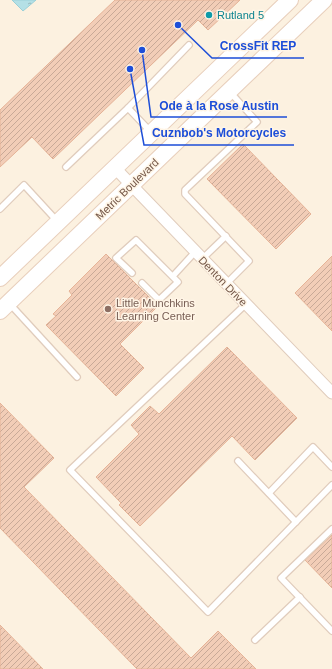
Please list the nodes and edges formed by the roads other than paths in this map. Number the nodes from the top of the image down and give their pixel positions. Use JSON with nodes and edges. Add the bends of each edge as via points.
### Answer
{"nodes":[{"id":1,"x":290,"y":0,"type":"edge"},
{"id":2,"x":324,"y":0,"type":"edge"},
{"id":3,"x":189,"y":45,"type":"dead end"},
{"id":4,"x":229,"y":91,"type":"junction"},
{"id":5,"x":128,"y":108,"type":"junction"},
{"id":6,"x":151,"y":133,"type":"junction"},
{"id":7,"x":66,"y":167,"type":"dead end"},
{"id":8,"x":114,"y":168,"type":"junction"},
{"id":9,"x":131,"y":186,"type":"junction"},
{"id":10,"x":0,"y":209,"type":"edge"},
{"id":11,"x":58,"y":222,"type":"junction"},
{"id":12,"x":226,"y":236,"type":"junction"},
{"id":13,"x":199,"y":255,"type":"junction"},
{"id":14,"x":132,"y":273,"type":"dead end"},
{"id":15,"x":173,"y":276,"type":"junction"},
{"id":16,"x":0,"y":278,"type":"edge"},
{"id":17,"x":142,"y":283,"type":"dead end"},
{"id":18,"x":226,"y":284,"type":"junction"},
{"id":19,"x":246,"y":304,"type":"junction"},
{"id":20,"x":4,"y":307,"type":"edge"},
{"id":21,"x":77,"y":377,"type":"dead end"},
{"id":22,"x":332,"y":393,"type":"edge"},
{"id":23,"x":238,"y":460,"type":"dead end"},
{"id":24,"x":332,"y":467,"type":"edge"},
{"id":25,"x":332,"y":485,"type":"edge"},
{"id":26,"x":269,"y":493,"type":"junction"},
{"id":27,"x":296,"y":522,"type":"junction"},
{"id":28,"x":332,"y":529,"type":"edge"},
{"id":29,"x":300,"y":597,"type":"junction"},
{"id":30,"x":332,"y":631,"type":"edge"},
{"id":31,"x":255,"y":640,"type":"dead end"}],
"edges":[{"from":1,"to":6,"type":"main road"},
{"from":2,"to":4,"type":"main road","name":"Metric Boulevard"},
{"from":3,"to":5,"type":"lane"},
{"from":4,"to":9,"type":"main road","name":"Metric Boulevard"},
{"from":4,"to":12,"type":"lane","via":[[256,122],[184,191]]},
{"from":5,"to":6,"type":"lane"},
{"from":5,"to":7,"type":"lane"},
{"from":6,"to":8,"type":"main road"},
{"from":8,"to":9,"type":"street","name":"Denton Drive"},
{"from":8,"to":11,"type":"main road"},
{"from":9,"to":13,"type":"street","name":"Denton Drive"},
{"from":9,"to":20,"type":"main road","name":"Metric Boulevard"},
{"from":10,"to":11,"type":"lane","via":[[24,185]]},
{"from":11,"to":16,"type":"main road"},
{"from":12,"to":13,"type":"lane"},
{"from":12,"to":18,"type":"lane","via":[[249,262]]},
{"from":13,"to":15,"type":"lane"},
{"from":13,"to":18,"type":"street","name":"Denton Drive"},
{"from":14,"to":15,"type":"lane","via":[[116,258],[136,240]]},
{"from":15,"to":17,"type":"lane","via":[[178,282],[159,300]]},
{"from":18,"to":19,"type":"street","name":"Denton Drive"},
{"from":19,"to":22,"type":"street","name":"Denton Drive"},
{"from":19,"to":27,"type":"lane","via":[[70,470],[208,612]]},
{"from":20,"to":21,"type":"lane"},
{"from":23,"to":26,"type":"lane"},
{"from":24,"to":26,"type":"lane","via":[[313,447]]},
{"from":25,"to":27,"type":"lane"},
{"from":26,"to":27,"type":"lane"},
{"from":28,"to":29,"type":"lane","via":[[281,578]]},
{"from":29,"to":30,"type":"lane"},
{"from":29,"to":31,"type":"lane"}]}
